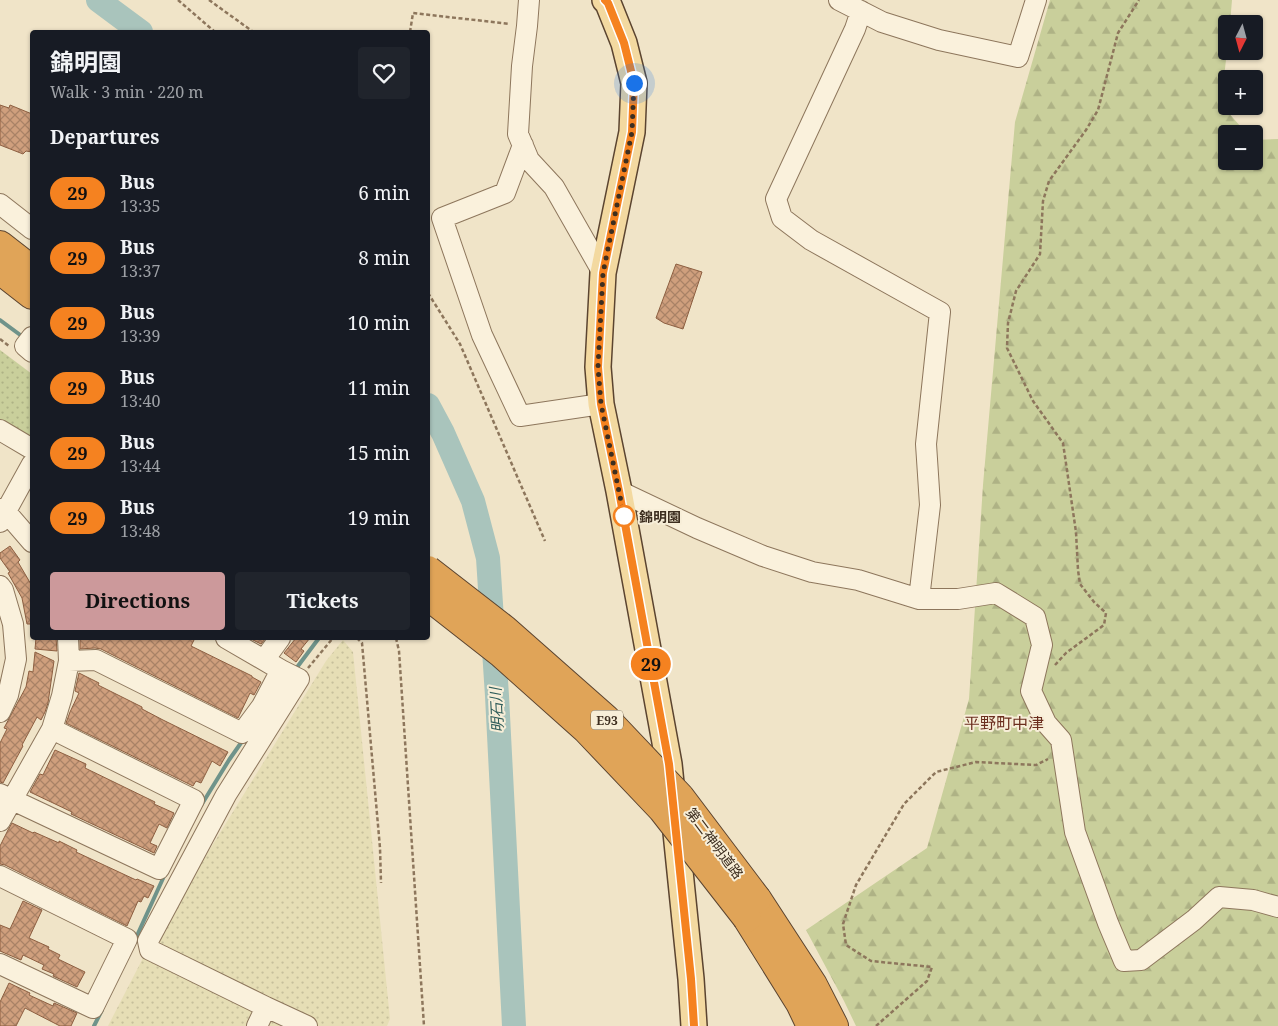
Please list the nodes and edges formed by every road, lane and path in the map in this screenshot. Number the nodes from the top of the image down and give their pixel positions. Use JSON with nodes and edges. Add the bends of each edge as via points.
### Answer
{"nodes":[{"id":1,"x":178,"y":0,"type":"edge"},
{"id":2,"x":209,"y":0,"type":"edge"},
{"id":3,"x":529,"y":0,"type":"edge"},
{"id":4,"x":839,"y":0,"type":"edge"},
{"id":5,"x":1036,"y":0,"type":"edge"},
{"id":6,"x":1139,"y":0,"type":"edge"},
{"id":7,"x":608,"y":1,"type":"edge"},
{"id":8,"x":861,"y":11,"type":"junction"},
{"id":9,"x":527,"y":26,"type":"junction"},
{"id":10,"x":213,"y":30,"type":"edge"},
{"id":11,"x":251,"y":30,"type":"edge"},
{"id":12,"x":410,"y":30,"type":"edge"},
{"id":13,"x":523,"y":146,"type":"junction"},
{"id":14,"x":0,"y":204,"type":"edge"},
{"id":15,"x":30,"y":227,"type":"edge"},
{"id":16,"x":0,"y":246,"type":"edge"},
{"id":17,"x":30,"y":268,"type":"edge"},
{"id":18,"x":0,"y":270,"type":"edge"},
{"id":19,"x":603,"y":273,"type":"junction"},
{"id":20,"x":30,"y":293,"type":"edge"},
{"id":21,"x":430,"y":296,"type":"edge"},
{"id":22,"x":30,"y":340,"type":"edge"},
{"id":23,"x":30,"y":350,"type":"edge"},
{"id":24,"x":601,"y":404,"type":"junction"},
{"id":25,"x":0,"y":430,"type":"edge"},
{"id":26,"x":30,"y":460,"type":"edge"},
{"id":27,"x":30,"y":465,"type":"edge"},
{"id":28,"x":619,"y":491,"type":"junction"},
{"id":29,"x":2,"y":514,"type":"edge"},
{"id":30,"x":30,"y":540,"type":"edge"},
{"id":31,"x":545,"y":541,"type":"dead end"},
{"id":32,"x":430,"y":572,"type":"edge"},
{"id":33,"x":0,"y":586,"type":"edge"},
{"id":34,"x":430,"y":598,"type":"edge"},
{"id":35,"x":920,"y":599,"type":"junction"},
{"id":36,"x":68,"y":640,"type":"edge"},
{"id":37,"x":229,"y":640,"type":"edge"},
{"id":38,"x":279,"y":640,"type":"edge"},
{"id":39,"x":331,"y":640,"type":"edge"},
{"id":40,"x":359,"y":640,"type":"edge"},
{"id":41,"x":396,"y":640,"type":"edge"},
{"id":42,"x":69,"y":661,"type":"junction"},
{"id":43,"x":272,"y":665,"type":"junction"},
{"id":44,"x":1054,"y":666,"type":"dead end"},
{"id":45,"x":299,"y":679,"type":"junction"},
{"id":46,"x":0,"y":712,"type":"edge"},
{"id":47,"x":52,"y":729,"type":"junction"},
{"id":48,"x":1049,"y":759,"type":"dead end"},
{"id":49,"x":6,"y":797,"type":"edge"},
{"id":50,"x":0,"y":821,"type":"edge"},
{"id":51,"x":0,"y":876,"type":"edge"},
{"id":52,"x":380,"y":883,"type":"dead end"},
{"id":53,"x":1278,"y":907,"type":"edge"},
{"id":54,"x":752,"y":908,"type":"junction"},
{"id":55,"x":0,"y":964,"type":"edge"},
{"id":56,"x":266,"y":1007,"type":"junction"},
{"id":57,"x":257,"y":1026,"type":"edge"},
{"id":58,"x":307,"y":1026,"type":"edge"},
{"id":59,"x":424,"y":1026,"type":"edge"},
{"id":60,"x":694,"y":1026,"type":"edge"},
{"id":61,"x":812,"y":1026,"type":"edge"},
{"id":62,"x":834,"y":1026,"type":"edge"},
{"id":63,"x":876,"y":1026,"type":"edge"}],
"edges":[{"from":1,"to":10,"type":"path"},
{"from":2,"to":11,"type":"path"},
{"from":3,"to":9,"type":"street"},
{"from":4,"to":8,"type":"street"},
{"from":5,"to":8,"type":"street","via":[[1018,56],[939,40],[882,22]]},
{"from":6,"to":44,"type":"path","via":[[1118,33],[1098,110],[1049,181],[1043,201],[1040,254],[1016,291],[1008,323],[1008,348],[1033,401],[1063,443],[1080,584],[1106,613],[1104,625],[1066,652]]},
{"from":7,"to":19,"type":"main road","via":[[624,43],[634,83],[632,132]]},
{"from":8,"to":35,"type":"street","via":[[776,199],[782,218],[811,240],[940,312],[926,444],[930,505]]},
{"from":9,"to":12,"type":"path","via":[[413,13]]},
{"from":9,"to":13,"type":"street","via":[[518,134]]},
{"from":13,"to":19,"type":"street","via":[[529,160],[554,187]]},
{"from":13,"to":24,"type":"street","via":[[505,193],[442,218],[482,335],[520,416]]},
{"from":14,"to":15,"type":"street"},
{"from":16,"to":17,"type":"highway"},
{"from":18,"to":20,"type":"highway"},
{"from":19,"to":24,"type":"main road","via":[[598,367]]},
{"from":21,"to":31,"type":"path","via":[[460,344]]},
{"from":22,"to":23,"type":"street","via":[[25,346]]},
{"from":24,"to":28,"type":"main road"},
{"from":25,"to":26,"type":"street"},
{"from":27,"to":29,"type":"street"},
{"from":28,"to":35,"type":"street","via":[[763,556]]},
{"from":28,"to":60,"type":"main road","via":[[669,764]]},
{"from":29,"to":30,"type":"street"},
{"from":32,"to":54,"type":"highway","name":"第二神明道路","number":"E93","bridge":true,"via":[[504,629],[606,719],[680,797]]},
{"from":33,"to":46,"type":"street","via":[[13,624],[16,659],[8,695]]},
{"from":34,"to":54,"type":"highway","name":"第二神明道路","number":"E93","bridge":true,"via":[[502,654],[586,729]]},
{"from":35,"to":53,"type":"street","via":[[996,593],[1035,617],[1042,645],[1031,691],[1046,723],[1062,740],[1074,832],[1124,961],[1141,960],[1219,897],[1253,900]]},
{"from":36,"to":42,"type":"street"},
{"from":37,"to":43,"type":"street"},
{"from":38,"to":43,"type":"street"},
{"from":39,"to":45,"type":"path"},
{"from":40,"to":52,"type":"path","via":[[362,643],[380,838]]},
{"from":41,"to":59,"type":"path"},
{"from":42,"to":43,"type":"street","via":[[96,660],[242,733],[262,706]]},
{"from":42,"to":47,"type":"street"},
{"from":43,"to":45,"type":"street"},
{"from":45,"to":56,"type":"street","via":[[226,795],[148,941],[150,950]]},
{"from":47,"to":49,"type":"street"},
{"from":47,"to":49,"type":"street","via":[[194,800],[159,869]]},
{"from":48,"to":63,"type":"path","via":[[1036,765],[976,762],[936,772],[904,804],[856,885],[843,924],[846,946],[871,961],[932,967],[927,981]]},
{"from":49,"to":50,"type":"street"},
{"from":51,"to":55,"type":"street","via":[[127,939],[93,1008]]},
{"from":54,"to":61,"type":"highway","name":"第二神明道路","number":"E93"},
{"from":54,"to":62,"type":"highway","name":"第二神明道路","number":"E93","via":[[813,985]]},
{"from":56,"to":57,"type":"street"},
{"from":56,"to":58,"type":"street"}]}
